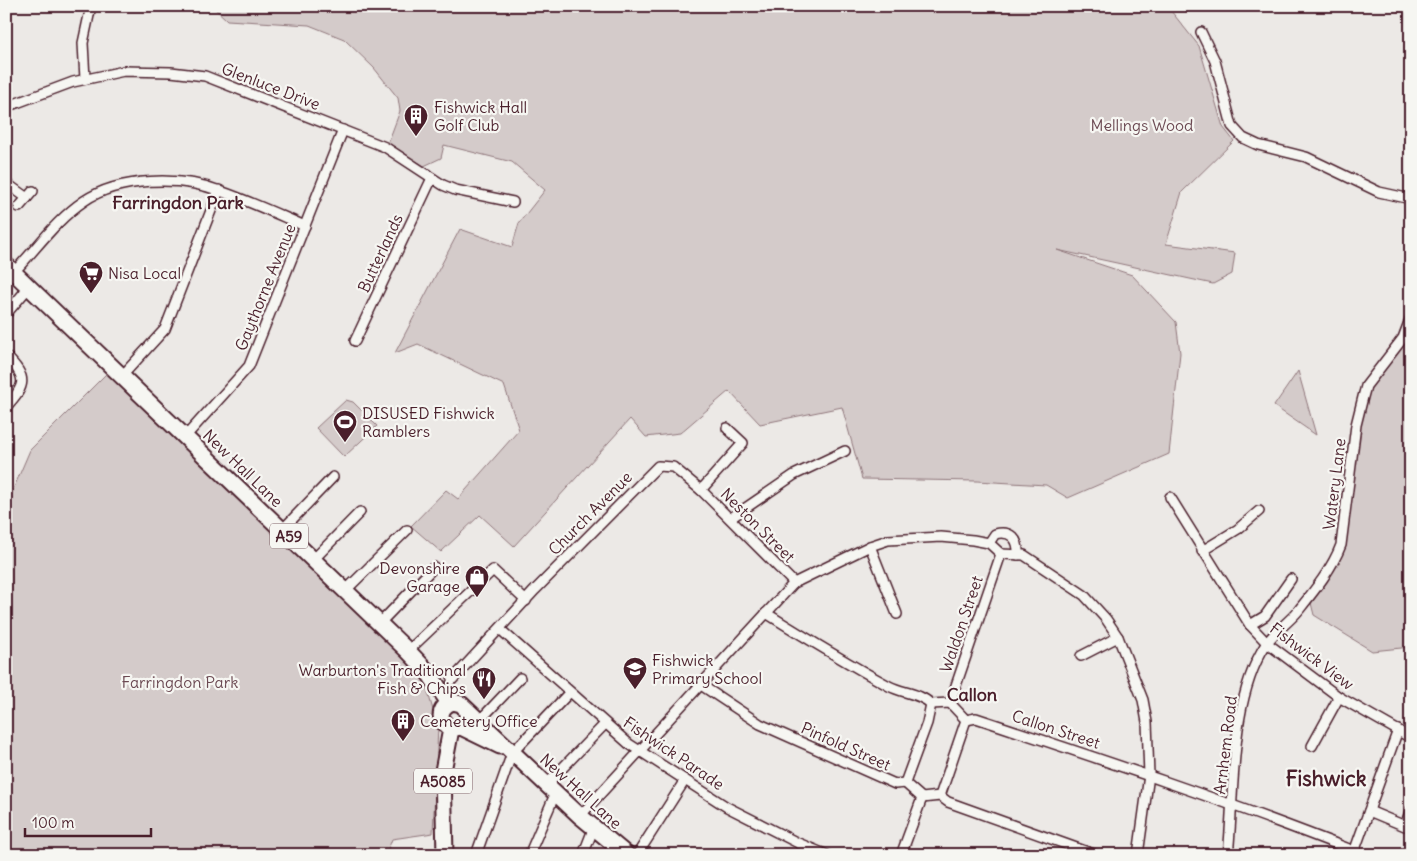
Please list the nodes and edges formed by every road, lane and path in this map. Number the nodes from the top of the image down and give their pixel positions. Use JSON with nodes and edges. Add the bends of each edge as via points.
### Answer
{"nodes":[{"id":1,"x":91,"y":6,"type":"edge"},
{"id":2,"x":1201,"y":32,"type":"dead end"},
{"id":3,"x":86,"y":79,"type":"junction"},
{"id":4,"x":6,"y":108,"type":"edge"},
{"id":5,"x":343,"y":130,"type":"junction"},
{"id":6,"x":432,"y":178,"type":"junction"},
{"id":7,"x":6,"y":186,"type":"edge"},
{"id":8,"x":219,"y":190,"type":"junction"},
{"id":9,"x":1411,"y":199,"type":"edge"},
{"id":10,"x":513,"y":202,"type":"dead end"},
{"id":11,"x":19,"y":207,"type":"dead end"},
{"id":12,"x":305,"y":226,"type":"junction"},
{"id":13,"x":10,"y":269,"type":"edge"},
{"id":14,"x":29,"y":287,"type":"junction"},
{"id":15,"x":6,"y":314,"type":"edge"},
{"id":16,"x":1411,"y":317,"type":"edge"},
{"id":17,"x":355,"y":342,"type":"dead end"},
{"id":18,"x":6,"y":356,"type":"edge"},
{"id":19,"x":122,"y":376,"type":"junction"},
{"id":20,"x":6,"y":407,"type":"edge"},
{"id":21,"x":727,"y":428,"type":"dead end"},
{"id":22,"x":185,"y":436,"type":"junction"},
{"id":23,"x":845,"y":451,"type":"dead end"},
{"id":24,"x":333,"y":477,"type":"dead end"},
{"id":25,"x":701,"y":490,"type":"junction"},
{"id":26,"x":1170,"y":497,"type":"dead end"},
{"id":27,"x":1259,"y":511,"type":"dead end"},
{"id":28,"x":360,"y":512,"type":"dead end"},
{"id":29,"x":731,"y":518,"type":"junction"},
{"id":30,"x":282,"y":530,"type":"junction"},
{"id":31,"x":407,"y":530,"type":"dead end"},
{"id":32,"x":989,"y":543,"type":"junction"},
{"id":33,"x":870,"y":546,"type":"junction"},
{"id":34,"x":1202,"y":551,"type":"junction"},
{"id":35,"x":1001,"y":554,"type":"junction"},
{"id":36,"x":1018,"y":555,"type":"junction"},
{"id":37,"x":313,"y":560,"type":"junction"},
{"id":38,"x":434,"y":567,"type":"dead end"},
{"id":39,"x":1291,"y":580,"type":"dead end"},
{"id":40,"x":794,"y":583,"type":"junction"},
{"id":41,"x":345,"y":592,"type":"junction"},
{"id":42,"x":526,"y":601,"type":"junction"},
{"id":43,"x":766,"y":613,"type":"junction"},
{"id":44,"x":897,"y":614,"type":"dead end"},
{"id":45,"x":379,"y":624,"type":"junction"},
{"id":46,"x":1250,"y":625,"type":"junction"},
{"id":47,"x":501,"y":630,"type":"junction"},
{"id":48,"x":1118,"y":637,"type":"junction"},
{"id":49,"x":1267,"y":643,"type":"junction"},
{"id":50,"x":408,"y":651,"type":"junction"},
{"id":51,"x":1081,"y":656,"type":"dead end"},
{"id":52,"x":520,"y":678,"type":"dead end"},
{"id":53,"x":452,"y":680,"type":"dead end"},
{"id":54,"x":701,"y":685,"type":"junction"},
{"id":55,"x":570,"y":692,"type":"junction"},
{"id":56,"x":1339,"y":697,"type":"junction"},
{"id":57,"x":449,"y":703,"type":"junction"},
{"id":58,"x":950,"y":703,"type":"junction"},
{"id":59,"x":931,"y":704,"type":"junction"},
{"id":60,"x":966,"y":720,"type":"junction"},
{"id":61,"x":465,"y":722,"type":"junction"},
{"id":62,"x":605,"y":724,"type":"junction"},
{"id":63,"x":1398,"y":730,"type":"junction"},
{"id":64,"x":1411,"y":738,"type":"edge"},
{"id":65,"x":1312,"y":746,"type":"dead end"},
{"id":66,"x":639,"y":751,"type":"junction"},
{"id":67,"x":512,"y":753,"type":"junction"},
{"id":68,"x":1149,"y":775,"type":"junction"},
{"id":69,"x":685,"y":780,"type":"junction"},
{"id":70,"x":905,"y":783,"type":"junction"},
{"id":71,"x":552,"y":788,"type":"junction"},
{"id":72,"x":940,"y":796,"type":"junction"},
{"id":73,"x":922,"y":798,"type":"junction"},
{"id":74,"x":1232,"y":804,"type":"junction"},
{"id":75,"x":1411,"y":809,"type":"edge"},
{"id":76,"x":1369,"y":811,"type":"junction"},
{"id":77,"x":580,"y":816,"type":"junction"},
{"id":78,"x":594,"y":827,"type":"junction"},
{"id":79,"x":1353,"y":853,"type":"edge"},
{"id":80,"x":445,"y":855,"type":"edge"},
{"id":81,"x":476,"y":855,"type":"edge"},
{"id":82,"x":529,"y":855,"type":"edge"},
{"id":83,"x":583,"y":855,"type":"edge"},
{"id":84,"x":627,"y":855,"type":"edge"},
{"id":85,"x":637,"y":855,"type":"edge"},
{"id":86,"x":827,"y":855,"type":"edge"},
{"id":87,"x":901,"y":855,"type":"edge"},
{"id":88,"x":1096,"y":855,"type":"edge"},
{"id":89,"x":1138,"y":855,"type":"edge"},
{"id":90,"x":1228,"y":855,"type":"edge"}],
"edges":[{"from":1,"to":3,"type":"street","via":[[83,43]]},
{"from":2,"to":9,"type":"street","via":[[1215,61],[1232,126],[1243,138],[1306,157],[1379,192]]},
{"from":3,"to":4,"type":"street","name":"Glenluce Drive"},
{"from":3,"to":5,"type":"street","name":"Glenluce Drive","via":[[124,71],[205,76]]},
{"from":5,"to":6,"type":"street","name":"Glenluce Drive","via":[[385,147]]},
{"from":5,"to":12,"type":"street","name":"Gaythorne Avenue"},
{"from":6,"to":10,"type":"street","name":"Glenluce Drive","via":[[456,190]]},
{"from":6,"to":17,"type":"street","name":"Butterlands"},
{"from":7,"to":11,"type":"street","via":[[30,194]]},
{"from":8,"to":12,"type":"street"},
{"from":8,"to":13,"type":"street","via":[[178,182],[145,181],[91,196]]},
{"from":8,"to":19,"type":"street","via":[[165,329]]},
{"from":12,"to":22,"type":"street","name":"Gaythorne Avenue","via":[[249,366]]},
{"from":13,"to":14,"type":"highway","name":"New Hall Lane","number":"A59"},
{"from":14,"to":15,"type":"street"},
{"from":14,"to":19,"type":"highway","name":"New Hall Lane","number":"A59"},
{"from":16,"to":49,"type":"street","name":"Watery Lane","via":[[1403,338],[1366,386],[1362,397],[1341,545],[1335,560],[1297,611]]},
{"from":18,"to":20,"type":"street","via":[[23,378],[22,386]]},
{"from":19,"to":22,"type":"highway","name":"New Hall Lane","number":"A59"},
{"from":21,"to":25,"type":"street","via":[[743,442]]},
{"from":22,"to":30,"type":"highway","name":"New Hall Lane","number":"A59"},
{"from":23,"to":29,"type":"street","via":[[794,474]]},
{"from":24,"to":30,"type":"street"},
{"from":25,"to":29,"type":"street","name":"Neston Street"},
{"from":25,"to":42,"type":"street","name":"Church Avenue","via":[[673,467],[658,466]]},
{"from":26,"to":34,"type":"street","name":"Fishwick View"},
{"from":27,"to":34,"type":"street","via":[[1238,529]]},
{"from":28,"to":37,"type":"street"},
{"from":29,"to":40,"type":"street","name":"Neston Street"},
{"from":30,"to":37,"type":"highway","name":"New Hall Lane","number":"A59"},
{"from":31,"to":41,"type":"street"},
{"from":32,"to":33,"type":"street","via":[[942,537],[888,540]]},
{"from":32,"to":35,"type":"street"},
{"from":32,"to":36,"type":"street","via":[[995,534],[1008,533],[1018,545]]},
{"from":33,"to":40,"type":"street"},
{"from":33,"to":44,"type":"street"},
{"from":34,"to":46,"type":"street","name":"Fishwick View"},
{"from":35,"to":36,"type":"street"},
{"from":35,"to":58,"type":"street","name":"Waldon Street"},
{"from":36,"to":48,"type":"street","via":[[1024,555],[1084,595]]},
{"from":37,"to":41,"type":"highway","name":"New Hall Lane","number":"A59"},
{"from":38,"to":45,"type":"street"},
{"from":39,"to":46,"type":"street","via":[[1265,616]]},
{"from":40,"to":43,"type":"street"},
{"from":41,"to":45,"type":"highway","name":"New Hall Lane","number":"A59"},
{"from":42,"to":47,"type":"street","name":"Church Avenue"},
{"from":42,"to":50,"type":"street","via":[[494,570]]},
{"from":43,"to":54,"type":"street"},
{"from":43,"to":59,"type":"street","via":[[824,650]]},
{"from":45,"to":50,"type":"highway","name":"New Hall Lane","number":"A59"},
{"from":46,"to":49,"type":"street","name":"Fishwick View"},
{"from":47,"to":53,"type":"street","name":"Church Avenue"},
{"from":47,"to":55,"type":"street","name":"Fishwick Parade"},
{"from":48,"to":51,"type":"street"},
{"from":48,"to":68,"type":"street","via":[[1143,700]]},
{"from":49,"to":56,"type":"street","name":"Fishwick View"},
{"from":49,"to":74,"type":"street","name":"Arnhem Road","via":[[1254,666],[1243,706]]},
{"from":50,"to":57,"type":"highway","name":"New Hall Lane","number":"A59","via":[[428,672]]},
{"from":52,"to":61,"type":"street"},
{"from":54,"to":66,"type":"street"},
{"from":54,"to":70,"type":"street","name":"Pinfold Street","via":[[760,724],[895,784]]},
{"from":55,"to":62,"type":"street","name":"Fishwick Parade"},
{"from":55,"to":67,"type":"street"},
{"from":56,"to":63,"type":"street","name":"Fishwick View"},
{"from":56,"to":65,"type":"street"},
{"from":57,"to":61,"type":"highway","name":"New Hall Lane","via":[[458,702]]},
{"from":57,"to":61,"type":"highway","via":[[442,709],[444,724]]},
{"from":58,"to":59,"type":"street"},
{"from":58,"to":60,"type":"street"},
{"from":59,"to":70,"type":"street"},
{"from":60,"to":68,"type":"street","name":"Callon Street","via":[[976,718]]},
{"from":60,"to":72,"type":"street"},
{"from":61,"to":67,"type":"highway","name":"New Hall Lane"},
{"from":61,"to":80,"type":"highway","number":"A5085","via":[[443,772]]},
{"from":62,"to":66,"type":"street","name":"Fishwick Parade"},
{"from":62,"to":71,"type":"street"},
{"from":63,"to":64,"type":"street","name":"Fishwick View"},
{"from":63,"to":76,"type":"street"},
{"from":66,"to":69,"type":"street","name":"Fishwick Parade"},
{"from":66,"to":77,"type":"street"},
{"from":67,"to":71,"type":"highway","name":"New Hall Lane"},
{"from":67,"to":81,"type":"street"},
{"from":68,"to":74,"type":"street","name":"Callon Street"},
{"from":68,"to":89,"type":"street"},
{"from":69,"to":85,"type":"street"},
{"from":69,"to":86,"type":"street","name":"Fishwick Parade","via":[[727,807],[798,844]]},
{"from":70,"to":73,"type":"street","name":"Pinfold Street"},
{"from":71,"to":77,"type":"highway","name":"New Hall Lane"},
{"from":71,"to":82,"type":"street"},
{"from":72,"to":73,"type":"street"},
{"from":72,"to":88,"type":"street","via":[[948,802]]},
{"from":73,"to":87,"type":"street"},
{"from":74,"to":79,"type":"street","name":"Callon Street"},
{"from":74,"to":90,"type":"street","name":"Arnhem Road"},
{"from":75,"to":76,"type":"street","via":[[1405,826]]},
{"from":76,"to":79,"type":"street"},
{"from":77,"to":78,"type":"highway","name":"New Hall Lane"},
{"from":78,"to":83,"type":"street"},
{"from":78,"to":84,"type":"highway","name":"New Hall Lane"}]}
